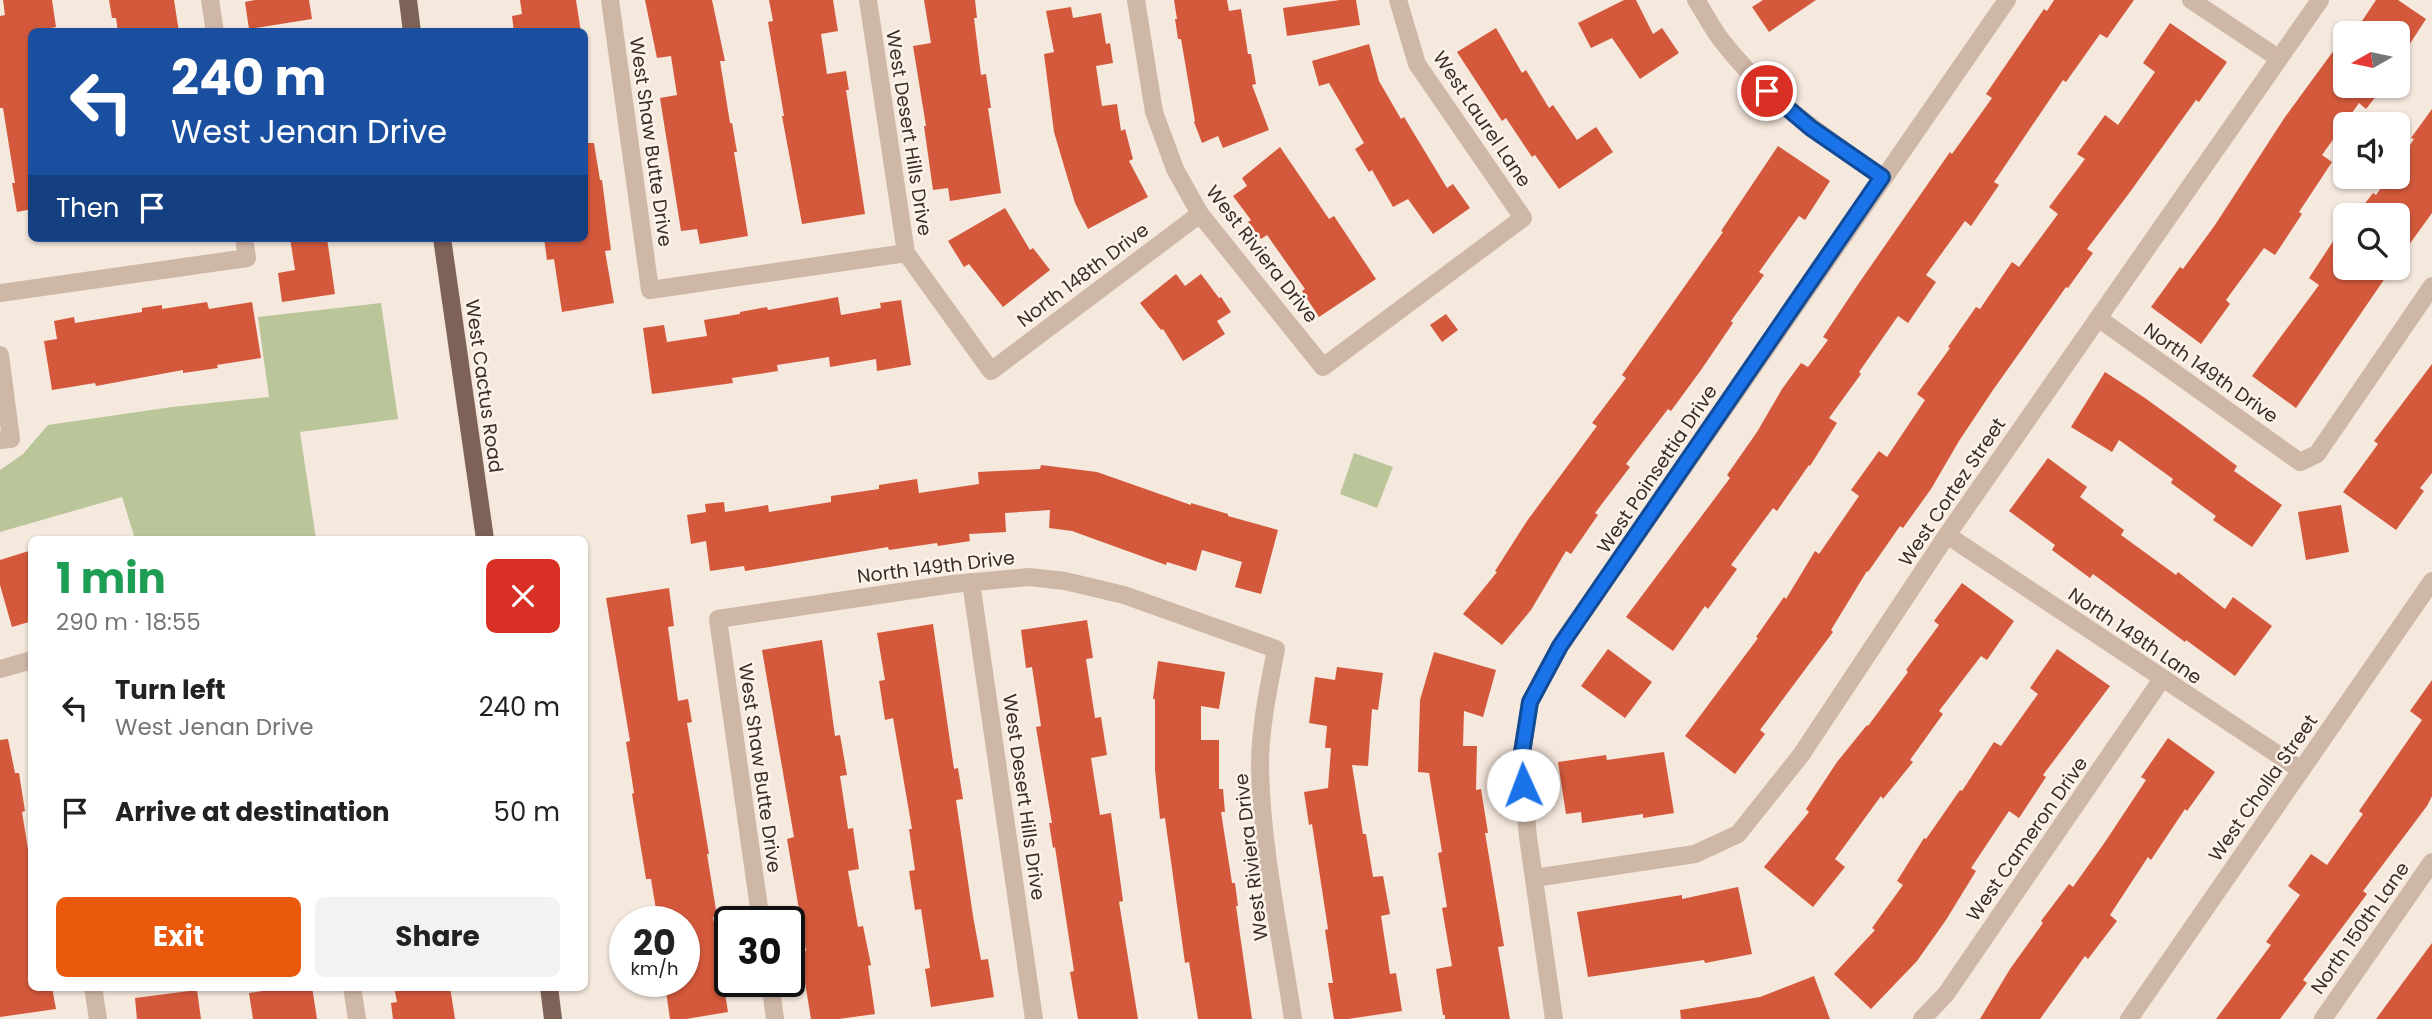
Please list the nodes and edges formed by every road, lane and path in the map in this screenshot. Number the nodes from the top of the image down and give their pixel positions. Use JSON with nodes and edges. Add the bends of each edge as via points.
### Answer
{"nodes":[{"id":1,"x":210,"y":0,"type":"edge"},
{"id":2,"x":408,"y":0,"type":"edge"},
{"id":3,"x":610,"y":0,"type":"edge"},
{"id":4,"x":868,"y":0,"type":"edge"},
{"id":5,"x":1136,"y":0,"type":"edge"},
{"id":6,"x":1398,"y":0,"type":"edge"},
{"id":7,"x":1696,"y":0,"type":"edge"},
{"id":8,"x":2007,"y":0,"type":"edge"},
{"id":9,"x":2190,"y":0,"type":"edge"},
{"id":10,"x":2320,"y":0,"type":"edge"},
{"id":11,"x":214,"y":28,"type":"edge"},
{"id":12,"x":412,"y":28,"type":"edge"},
{"id":13,"x":2278,"y":58,"type":"junction"},
{"id":14,"x":1882,"y":177,"type":"junction"},
{"id":15,"x":1200,"y":214,"type":"junction"},
{"id":16,"x":245,"y":242,"type":"edge"},
{"id":17,"x":443,"y":242,"type":"edge"},
{"id":18,"x":906,"y":253,"type":"junction"},
{"id":19,"x":2432,"y":286,"type":"edge"},
{"id":20,"x":0,"y":293,"type":"edge"},
{"id":21,"x":2098,"y":318,"type":"junction"},
{"id":22,"x":0,"y":355,"type":"edge"},
{"id":23,"x":1323,"y":367,"type":"joint"},
{"id":24,"x":992,"y":371,"type":"joint"},
{"id":25,"x":6,"y":439,"type":"edge"},
{"id":26,"x":1947,"y":535,"type":"junction"},
{"id":27,"x":485,"y":536,"type":"edge"},
{"id":28,"x":2432,"y":581,"type":"edge"},
{"id":29,"x":971,"y":582,"type":"junction"},
{"id":30,"x":718,"y":620,"type":"joint"},
{"id":31,"x":1276,"y":649,"type":"joint"},
{"id":32,"x":28,"y":667,"type":"edge"},
{"id":33,"x":0,"y":669,"type":"edge"},
{"id":34,"x":2162,"y":680,"type":"junction"},
{"id":35,"x":2301,"y":770,"type":"junction"},
{"id":36,"x":2432,"y":862,"type":"edge"},
{"id":37,"x":1534,"y":878,"type":"junction"},
{"id":38,"x":759,"y":906,"type":"edge"},
{"id":39,"x":94,"y":991,"type":"edge"},
{"id":40,"x":353,"y":991,"type":"edge"},
{"id":41,"x":550,"y":991,"type":"edge"},
{"id":42,"x":771,"y":997,"type":"edge"},
{"id":43,"x":98,"y":1019,"type":"edge"},
{"id":44,"x":357,"y":1019,"type":"edge"},
{"id":45,"x":553,"y":1019,"type":"edge"},
{"id":46,"x":775,"y":1019,"type":"edge"},
{"id":47,"x":1034,"y":1019,"type":"edge"},
{"id":48,"x":1293,"y":1019,"type":"edge"},
{"id":49,"x":1554,"y":1019,"type":"edge"},
{"id":50,"x":1922,"y":1019,"type":"edge"},
{"id":51,"x":2129,"y":1019,"type":"edge"},
{"id":52,"x":2323,"y":1019,"type":"edge"}],
"edges":[{"from":1,"to":11,"type":"street"},
{"from":2,"to":12,"type":"main road"},
{"from":3,"to":18,"type":"street","name":"West Shaw Butte Drive","via":[[650,290]]},
{"from":4,"to":18,"type":"street","name":"West Desert Hills Drive"},
{"from":5,"to":15,"type":"street","name":"West Riviera Drive","via":[[1154,112],[1175,169]]},
{"from":6,"to":23,"type":"street","name":"West Laurel Lane","via":[[1418,64],[1523,218]]},
{"from":7,"to":14,"type":"street","via":[[1722,41],[1767,91]]},
{"from":8,"to":14,"type":"street","name":"West Poinsettia Drive"},
{"from":9,"to":13,"type":"street"},
{"from":10,"to":13,"type":"street","name":"West Cortez Street"},
{"from":13,"to":21,"type":"street","name":"West Cortez Street"},
{"from":14,"to":37,"type":"street","name":"West Poinsettia Drive","via":[[1560,646],[1530,702],[1521,759]]},
{"from":15,"to":23,"type":"street","name":"West Riviera Drive"},
{"from":15,"to":24,"type":"street","name":"North 148th Drive"},
{"from":16,"to":20,"type":"street","via":[[247,258]]},
{"from":17,"to":27,"type":"main road","name":"West Cactus Road"},
{"from":18,"to":24,"type":"street","name":"West Desert Hills Drive"},
{"from":19,"to":21,"type":"street","name":"North 149th Drive","via":[[2317,453],[2300,462]]},
{"from":21,"to":26,"type":"street","name":"West Cortez Street"},
{"from":22,"to":25,"type":"street"},
{"from":26,"to":34,"type":"street","name":"North 149th Lane"},
{"from":26,"to":37,"type":"street","name":"West Cortez Street","via":[[1801,755],[1738,834],[1695,854]]},
{"from":28,"to":35,"type":"street","name":"West Cholla Street"},
{"from":29,"to":30,"type":"street","name":"North 149th Drive"},
{"from":29,"to":31,"type":"street","name":"North 149th Drive","via":[[1029,577],[1065,581],[1124,594]]},
{"from":29,"to":47,"type":"street","name":"West Desert Hills Drive"},
{"from":30,"to":38,"type":"street","name":"West Shaw Butte Drive"},
{"from":31,"to":48,"type":"street","name":"West Riviera Drive","via":[[1260,764],[1266,838]]},
{"from":32,"to":33,"type":"street"},
{"from":34,"to":35,"type":"street","name":"North 149th Lane"},
{"from":34,"to":50,"type":"street","name":"West Cameron Drive","via":[[1946,993]]},
{"from":35,"to":51,"type":"street","name":"West Cholla Street"},
{"from":36,"to":52,"type":"street","name":"North 150th Lane"},
{"from":37,"to":49,"type":"street","name":"West Poinsettia Drive"},
{"from":39,"to":43,"type":"street"},
{"from":40,"to":44,"type":"street"},
{"from":41,"to":45,"type":"main road"},
{"from":42,"to":46,"type":"street"}]}
